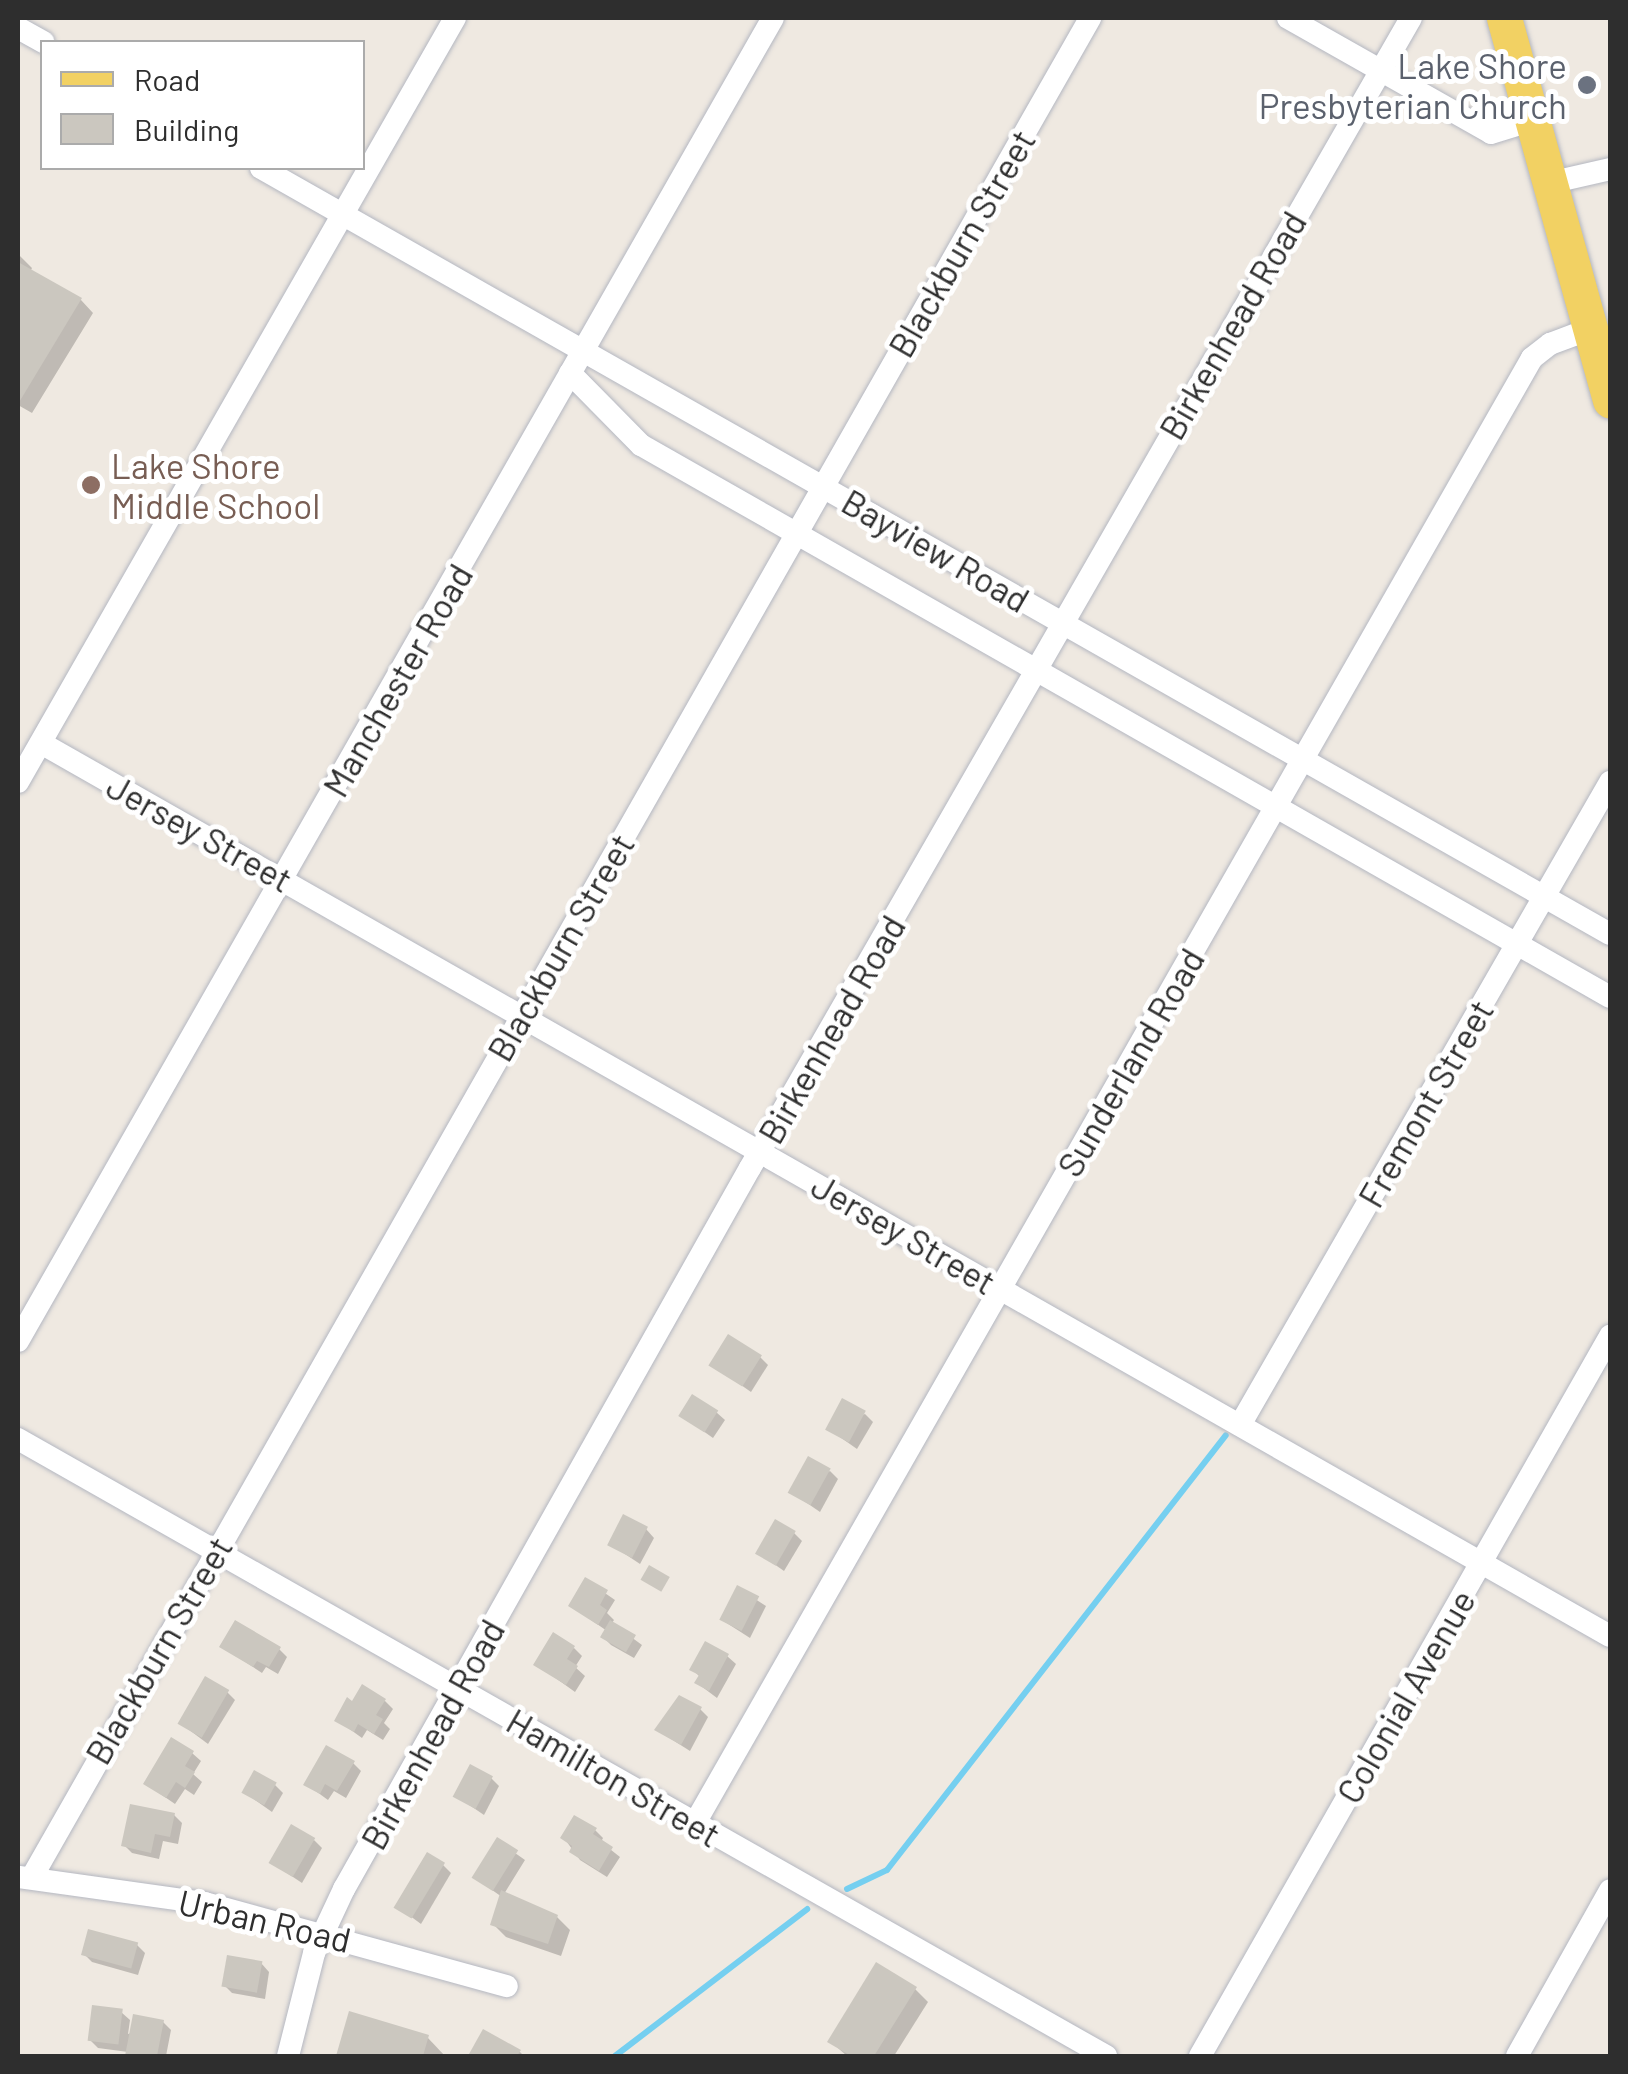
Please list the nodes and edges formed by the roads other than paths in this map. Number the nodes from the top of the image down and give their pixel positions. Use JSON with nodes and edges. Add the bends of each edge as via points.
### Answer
{"nodes":[{"id":1,"x":455,"y":18,"type":"edge"},
{"id":2,"x":773,"y":18,"type":"edge"},
{"id":3,"x":1090,"y":18,"type":"edge"},
{"id":4,"x":1288,"y":18,"type":"edge"},
{"id":5,"x":1410,"y":18,"type":"edge"},
{"id":6,"x":1504,"y":18,"type":"edge"},
{"id":7,"x":18,"y":28,"type":"edge"},
{"id":8,"x":40,"y":40,"type":"edge"},
{"id":9,"x":1380,"y":69,"type":"junction"},
{"id":10,"x":1533,"y":120,"type":"junction"},
{"id":11,"x":1610,"y":169,"type":"edge"},
{"id":12,"x":265,"y":170,"type":"edge"},
{"id":13,"x":1549,"y":183,"type":"junction"},
{"id":14,"x":342,"y":214,"type":"junction"},
{"id":15,"x":1590,"y":329,"type":"junction"},
{"id":16,"x":584,"y":349,"type":"junction"},
{"id":17,"x":570,"y":372,"type":"junction"},
{"id":18,"x":1610,"y":401,"type":"edge"},
{"id":19,"x":822,"y":484,"type":"junction"},
{"id":20,"x":796,"y":532,"type":"junction"},
{"id":21,"x":1064,"y":622,"type":"junction"},
{"id":22,"x":1037,"y":668,"type":"junction"},
{"id":23,"x":41,"y":742,"type":"junction"},
{"id":24,"x":1304,"y":759,"type":"junction"},
{"id":25,"x":18,"y":782,"type":"edge"},
{"id":26,"x":1610,"y":782,"type":"edge"},
{"id":27,"x":1277,"y":806,"type":"junction"},
{"id":28,"x":284,"y":879,"type":"junction"},
{"id":29,"x":1542,"y":898,"type":"junction"},
{"id":30,"x":1610,"y":934,"type":"edge"},
{"id":31,"x":1518,"y":943,"type":"junction"},
{"id":32,"x":1610,"y":997,"type":"edge"},
{"id":33,"x":521,"y":1014,"type":"junction"},
{"id":34,"x":762,"y":1150,"type":"junction"},
{"id":35,"x":1000,"y":1289,"type":"junction"},
{"id":36,"x":1610,"y":1336,"type":"edge"},
{"id":37,"x":18,"y":1341,"type":"edge"},
{"id":38,"x":1240,"y":1425,"type":"junction"},
{"id":39,"x":18,"y":1439,"type":"edge"},
{"id":40,"x":215,"y":1551,"type":"junction"},
{"id":41,"x":1480,"y":1562,"type":"junction"},
{"id":42,"x":1610,"y":1636,"type":"edge"},
{"id":43,"x":458,"y":1688,"type":"junction"},
{"id":44,"x":695,"y":1823,"type":"junction"},
{"id":45,"x":25,"y":1877,"type":"edge"},
{"id":46,"x":1610,"y":1890,"type":"edge"},
{"id":47,"x":323,"y":1932,"type":"junction"},
{"id":48,"x":507,"y":1986,"type":"dead end"},
{"id":49,"x":288,"y":2056,"type":"edge"},
{"id":50,"x":1106,"y":2056,"type":"edge"},
{"id":51,"x":1200,"y":2056,"type":"edge"},
{"id":52,"x":1517,"y":2056,"type":"edge"}],
"edges":[{"from":1,"to":14,"type":"street"},
{"from":2,"to":16,"type":"street","name":"Manchester Road"},
{"from":3,"to":19,"type":"street","name":"Blackburn Street"},
{"from":4,"to":9,"type":"street"},
{"from":5,"to":9,"type":"street","name":"Birkenhead Road"},
{"from":6,"to":10,"type":"main road"},
{"from":7,"to":8,"type":"street"},
{"from":9,"to":10,"type":"street","via":[[1490,133]]},
{"from":9,"to":21,"type":"street","name":"Birkenhead Road"},
{"from":10,"to":13,"type":"main road"},
{"from":11,"to":13,"type":"street"},
{"from":12,"to":14,"type":"street","name":"Bayview Road"},
{"from":13,"to":15,"type":"main road"},
{"from":14,"to":16,"type":"street","name":"Bayview Road"},
{"from":14,"to":23,"type":"street"},
{"from":15,"to":18,"type":"main road"},
{"from":15,"to":24,"type":"street","name":"Sunderland Road","via":[[1532,358]]},
{"from":16,"to":17,"type":"street","name":"Manchester Road"},
{"from":16,"to":19,"type":"street","name":"Bayview Road"},
{"from":17,"to":20,"type":"street","name":"Bayview Road","via":[[641,445]]},
{"from":17,"to":28,"type":"street","name":"Manchester Road"},
{"from":19,"to":20,"type":"street","name":"Blackburn Street"},
{"from":19,"to":21,"type":"street","name":"Bayview Road"},
{"from":20,"to":22,"type":"street","name":"Bayview Road"},
{"from":20,"to":33,"type":"street","name":"Blackburn Street"},
{"from":21,"to":22,"type":"street","name":"Birkenhead Road"},
{"from":21,"to":24,"type":"street","name":"Bayview Road"},
{"from":22,"to":27,"type":"street","name":"Bayview Road"},
{"from":22,"to":34,"type":"street","name":"Birkenhead Road"},
{"from":23,"to":25,"type":"street"},
{"from":23,"to":28,"type":"street","name":"Jersey Street"},
{"from":24,"to":27,"type":"street","name":"Sunderland Road"},
{"from":24,"to":29,"type":"street","name":"Bayview Road"},
{"from":26,"to":29,"type":"street","name":"Fremont Street"},
{"from":27,"to":31,"type":"street","name":"Bayview Road"},
{"from":27,"to":35,"type":"street","name":"Sunderland Road"},
{"from":28,"to":33,"type":"street","name":"Jersey Street"},
{"from":28,"to":37,"type":"street","name":"Manchester Road"},
{"from":29,"to":30,"type":"street","name":"Bayview Road"},
{"from":29,"to":31,"type":"street","name":"Fremont Street"},
{"from":31,"to":32,"type":"street","name":"Bayview Road"},
{"from":31,"to":38,"type":"street","name":"Fremont Street"},
{"from":33,"to":34,"type":"street","name":"Jersey Street"},
{"from":33,"to":40,"type":"street","name":"Blackburn Street"},
{"from":34,"to":35,"type":"street","name":"Jersey Street"},
{"from":34,"to":43,"type":"street","name":"Birkenhead Road"},
{"from":35,"to":38,"type":"street","name":"Jersey Street"},
{"from":35,"to":44,"type":"street","name":"Sunderland Road"},
{"from":36,"to":41,"type":"street","name":"Colonial Avenue"},
{"from":38,"to":41,"type":"street","name":"Jersey Street"},
{"from":39,"to":40,"type":"street","name":"Hamilton Street"},
{"from":40,"to":43,"type":"street","name":"Hamilton Street"},
{"from":40,"to":45,"type":"street","name":"Blackburn Street"},
{"from":41,"to":42,"type":"street","name":"Jersey Street"},
{"from":41,"to":51,"type":"street","name":"Colonial Avenue"},
{"from":43,"to":44,"type":"street","name":"Hamilton Street"},
{"from":43,"to":47,"type":"street","name":"Birkenhead Road"},
{"from":44,"to":50,"type":"street","name":"Hamilton Street"},
{"from":45,"to":47,"type":"street","name":"Urban Road","via":[[205,1903]]},
{"from":46,"to":52,"type":"street"},
{"from":47,"to":48,"type":"street","name":"Urban Road"},
{"from":47,"to":49,"type":"street","name":"Birkenhead Road"}]}
